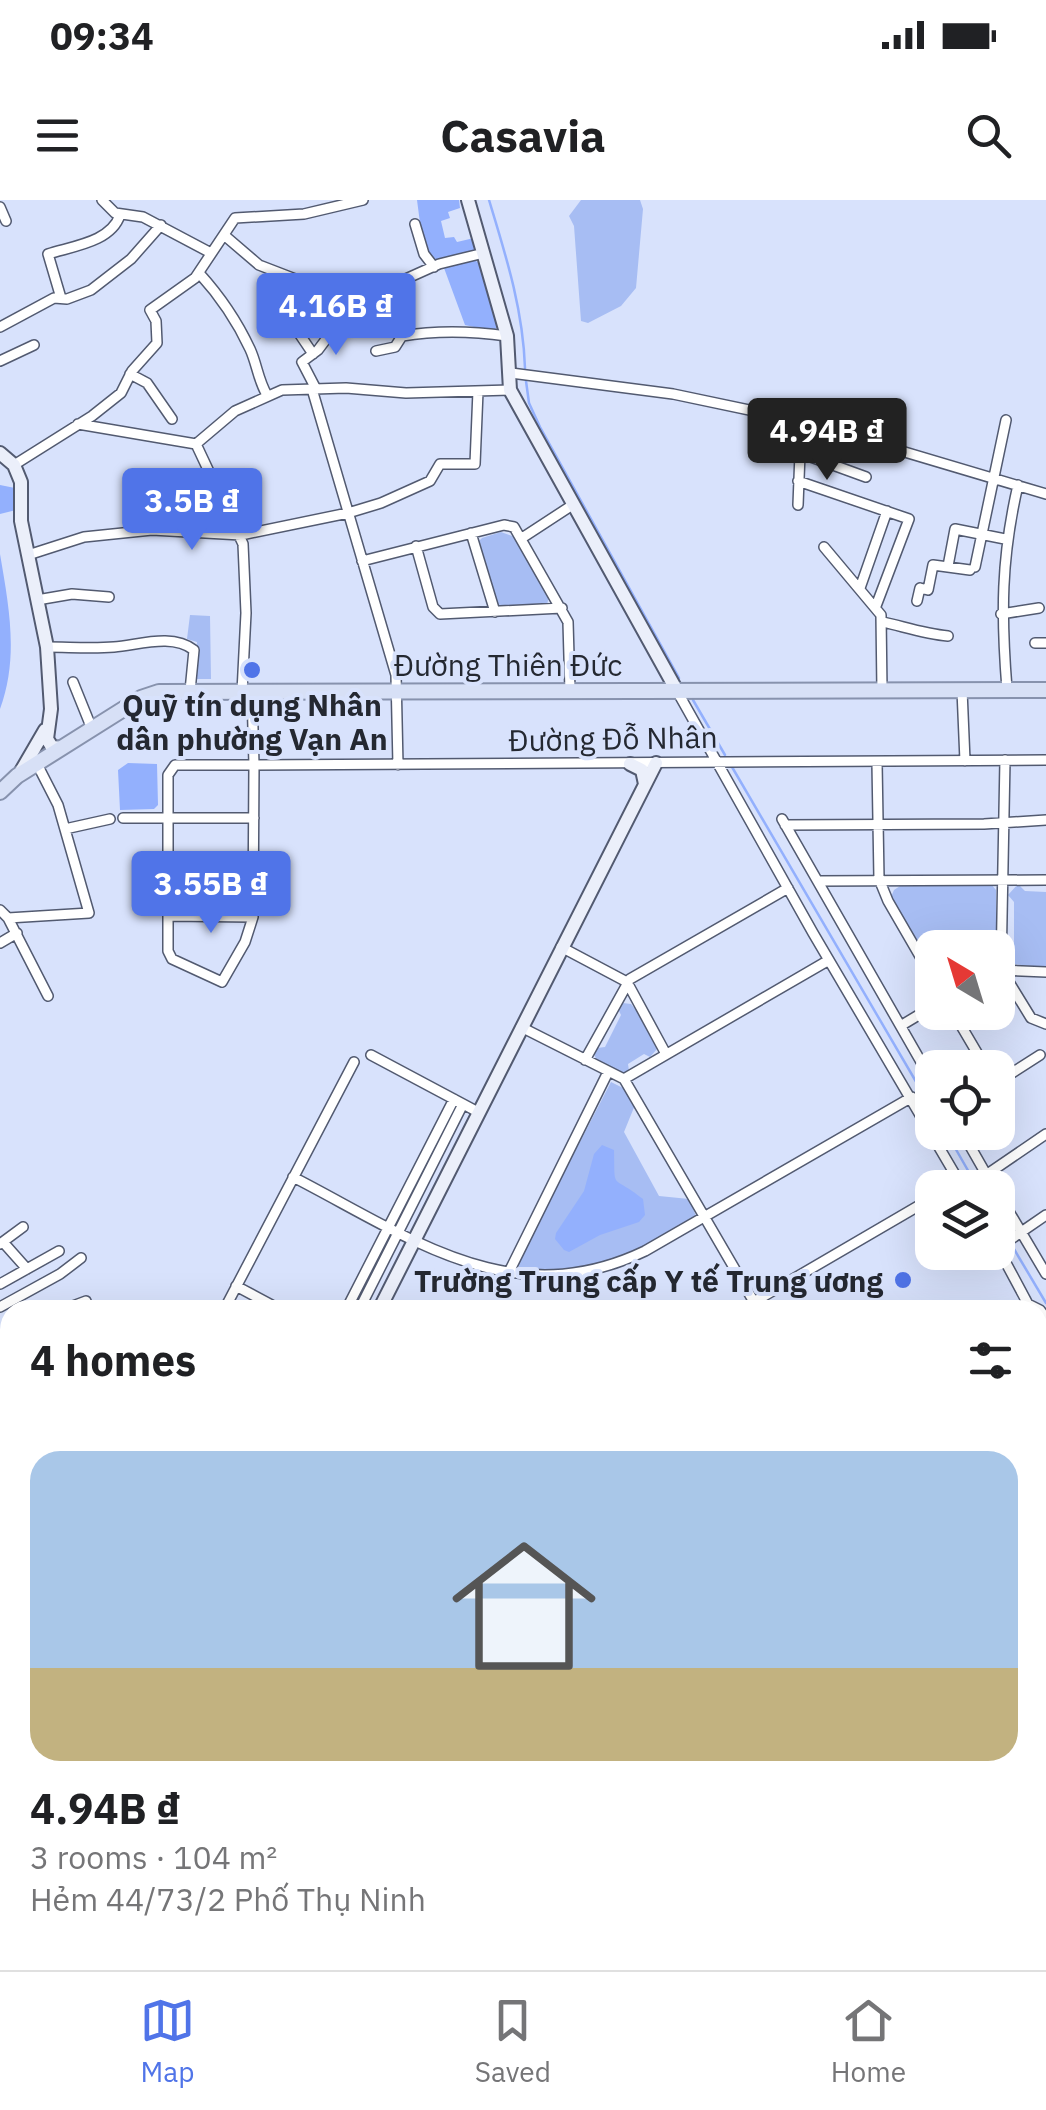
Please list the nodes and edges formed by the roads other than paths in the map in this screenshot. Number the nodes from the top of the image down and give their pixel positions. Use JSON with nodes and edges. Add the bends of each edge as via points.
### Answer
{"nodes":[{"id":1,"x":102,"y":200,"type":"edge"},
{"id":2,"x":363,"y":200,"type":"edge"},
{"id":3,"x":468,"y":200,"type":"edge"},
{"id":4,"x":0,"y":208,"type":"edge"},
{"id":5,"x":120,"y":215,"type":"junction"},
{"id":6,"x":6,"y":221,"type":"dead end"},
{"id":7,"x":414,"y":224,"type":"dead end"},
{"id":8,"x":161,"y":225,"type":"junction"},
{"id":9,"x":224,"y":234,"type":"junction"},
{"id":10,"x":211,"y":253,"type":"junction"},
{"id":11,"x":484,"y":253,"type":"junction"},
{"id":12,"x":434,"y":268,"type":"junction"},
{"id":13,"x":199,"y":273,"type":"junction"},
{"id":14,"x":61,"y":298,"type":"junction"},
{"id":15,"x":290,"y":320,"type":"dead end"},
{"id":16,"x":339,"y":322,"type":"dead end"},
{"id":17,"x":0,"y":327,"type":"edge"},
{"id":18,"x":507,"y":336,"type":"junction"},
{"id":19,"x":34,"y":345,"type":"dead end"},
{"id":20,"x":376,"y":351,"type":"dead end"},
{"id":21,"x":313,"y":354,"type":"junction"},
{"id":22,"x":0,"y":361,"type":"edge"},
{"id":23,"x":510,"y":373,"type":"junction"},
{"id":24,"x":130,"y":374,"type":"junction"},
{"id":25,"x":314,"y":389,"type":"junction"},
{"id":26,"x":510,"y":390,"type":"junction"},
{"id":27,"x":478,"y":391,"type":"junction"},
{"id":28,"x":267,"y":395,"type":"junction"},
{"id":29,"x":172,"y":419,"type":"dead end"},
{"id":30,"x":796,"y":420,"type":"junction"},
{"id":31,"x":1006,"y":420,"type":"dead end"},
{"id":32,"x":78,"y":424,"type":"junction"},
{"id":33,"x":196,"y":444,"type":"junction"},
{"id":34,"x":0,"y":453,"type":"edge"},
{"id":35,"x":800,"y":454,"type":"junction"},
{"id":36,"x":14,"y":465,"type":"junction"},
{"id":37,"x":866,"y":477,"type":"dead end"},
{"id":38,"x":994,"y":480,"type":"junction"},
{"id":39,"x":798,"y":481,"type":"junction"},
{"id":40,"x":1018,"y":485,"type":"junction"},
{"id":41,"x":1046,"y":494,"type":"edge"},
{"id":42,"x":574,"y":504,"type":"junction"},
{"id":43,"x":798,"y":505,"type":"dead end"},
{"id":44,"x":887,"y":511,"type":"junction"},
{"id":45,"x":348,"y":512,"type":"junction"},
{"id":46,"x":470,"y":533,"type":"junction"},
{"id":47,"x":980,"y":534,"type":"junction"},
{"id":48,"x":241,"y":536,"type":"junction"},
{"id":49,"x":522,"y":538,"type":"junction"},
{"id":50,"x":1005,"y":539,"type":"junction"},
{"id":51,"x":416,"y":546,"type":"junction"},
{"id":52,"x":824,"y":548,"type":"dead end"},
{"id":53,"x":28,"y":555,"type":"junction"},
{"id":54,"x":362,"y":561,"type":"junction"},
{"id":55,"x":948,"y":566,"type":"junction"},
{"id":56,"x":860,"y":588,"type":"junction"},
{"id":57,"x":109,"y":597,"type":"dead end"},
{"id":58,"x":38,"y":600,"type":"junction"},
{"id":59,"x":917,"y":601,"type":"dead end"},
{"id":60,"x":876,"y":606,"type":"junction"},
{"id":61,"x":562,"y":608,"type":"junction"},
{"id":62,"x":1038,"y":608,"type":"dead end"},
{"id":63,"x":496,"y":612,"type":"junction"},
{"id":64,"x":1002,"y":614,"type":"junction"},
{"id":65,"x":882,"y":622,"type":"junction"},
{"id":66,"x":948,"y":636,"type":"dead end"},
{"id":67,"x":47,"y":647,"type":"junction"},
{"id":68,"x":73,"y":682,"type":"dead end"},
{"id":69,"x":1007,"y":689,"type":"junction"},
{"id":70,"x":190,"y":690,"type":"junction"},
{"id":71,"x":962,"y":690,"type":"junction"},
{"id":72,"x":1046,"y":690,"type":"edge"},
{"id":73,"x":677,"y":691,"type":"junction"},
{"id":74,"x":882,"y":691,"type":"junction"},
{"id":75,"x":248,"y":692,"type":"junction"},
{"id":76,"x":570,"y":692,"type":"junction"},
{"id":77,"x":395,"y":693,"type":"junction"},
{"id":78,"x":50,"y":719,"type":"junction"},
{"id":79,"x":92,"y":729,"type":"junction"},
{"id":80,"x":62,"y":748,"type":"junction"},
{"id":81,"x":1005,"y":760,"type":"junction"},
{"id":82,"x":1046,"y":760,"type":"edge"},
{"id":83,"x":715,"y":761,"type":"junction"},
{"id":84,"x":965,"y":761,"type":"junction"},
{"id":85,"x":656,"y":763,"type":"junction"},
{"id":86,"x":877,"y":763,"type":"junction"},
{"id":87,"x":38,"y":764,"type":"junction"},
{"id":88,"x":630,"y":764,"type":"junction"},
{"id":89,"x":254,"y":765,"type":"junction"},
{"id":90,"x":398,"y":765,"type":"junction"},
{"id":91,"x":17,"y":776,"type":"junction"},
{"id":92,"x":645,"y":785,"type":"junction"},
{"id":93,"x":0,"y":792,"type":"edge"},
{"id":94,"x":169,"y":817,"type":"junction"},
{"id":95,"x":123,"y":818,"type":"dead end"},
{"id":96,"x":254,"y":818,"type":"junction"},
{"id":97,"x":110,"y":820,"type":"dead end"},
{"id":98,"x":1046,"y":820,"type":"edge"},
{"id":99,"x":876,"y":822,"type":"junction"},
{"id":100,"x":1005,"y":822,"type":"junction"},
{"id":101,"x":65,"y":829,"type":"junction"},
{"id":102,"x":879,"y":879,"type":"junction"},
{"id":103,"x":1004,"y":880,"type":"junction"},
{"id":104,"x":1046,"y":880,"type":"edge"},
{"id":105,"x":818,"y":881,"type":"junction"},
{"id":106,"x":788,"y":888,"type":"junction"},
{"id":107,"x":0,"y":910,"type":"edge"},
{"id":108,"x":170,"y":916,"type":"junction"},
{"id":109,"x":253,"y":917,"type":"junction"},
{"id":110,"x":8,"y":918,"type":"junction"},
{"id":111,"x":1001,"y":930,"type":"edge"},
{"id":112,"x":17,"y":933,"type":"junction"},
{"id":113,"x":0,"y":944,"type":"edge"},
{"id":114,"x":562,"y":947,"type":"junction"},
{"id":115,"x":915,"y":948,"type":"edge"},
{"id":116,"x":830,"y":960,"type":"junction"},
{"id":117,"x":1015,"y":971,"type":"edge"},
{"id":118,"x":1046,"y":972,"type":"edge"},
{"id":119,"x":627,"y":982,"type":"junction"},
{"id":120,"x":1015,"y":994,"type":"edge"},
{"id":121,"x":48,"y":996,"type":"dead end"},
{"id":122,"x":915,"y":1018,"type":"edge"},
{"id":123,"x":1046,"y":1024,"type":"edge"},
{"id":124,"x":902,"y":1025,"type":"junction"},
{"id":125,"x":521,"y":1028,"type":"junction"},
{"id":126,"x":915,"y":1050,"type":"edge"},
{"id":127,"x":666,"y":1054,"type":"junction"},
{"id":128,"x":371,"y":1055,"type":"dead end"},
{"id":129,"x":1040,"y":1055,"type":"dead end"},
{"id":130,"x":584,"y":1060,"type":"junction"},
{"id":131,"x":354,"y":1062,"type":"dead end"},
{"id":132,"x":1015,"y":1071,"type":"edge"},
{"id":133,"x":608,"y":1072,"type":"junction"},
{"id":134,"x":624,"y":1079,"type":"junction"},
{"id":135,"x":912,"y":1097,"type":"junction"},
{"id":136,"x":458,"y":1101,"type":"junction"},
{"id":137,"x":915,"y":1101,"type":"edge"},
{"id":138,"x":478,"y":1112,"type":"junction"},
{"id":139,"x":1046,"y":1134,"type":"edge"},
{"id":140,"x":993,"y":1170,"type":"edge"},
{"id":141,"x":292,"y":1177,"type":"junction"},
{"id":142,"x":915,"y":1208,"type":"edge"},
{"id":143,"x":1046,"y":1215,"type":"edge"},
{"id":144,"x":704,"y":1217,"type":"junction"},
{"id":145,"x":1015,"y":1226,"type":"edge"},
{"id":146,"x":24,"y":1227,"type":"dead end"},
{"id":147,"x":394,"y":1229,"type":"junction"},
{"id":148,"x":1019,"y":1234,"type":"junction"},
{"id":149,"x":1015,"y":1237,"type":"edge"},
{"id":150,"x":414,"y":1239,"type":"junction"},
{"id":151,"x":1,"y":1244,"type":"edge"},
{"id":152,"x":59,"y":1251,"type":"dead end"},
{"id":153,"x":81,"y":1258,"type":"dead end"},
{"id":154,"x":26,"y":1269,"type":"junction"},
{"id":155,"x":1010,"y":1270,"type":"edge"},
{"id":156,"x":508,"y":1274,"type":"junction"},
{"id":157,"x":1046,"y":1274,"type":"edge"},
{"id":158,"x":0,"y":1284,"type":"edge"},
{"id":159,"x":236,"y":1286,"type":"junction"},
{"id":160,"x":9,"y":1300,"type":"edge"},
{"id":161,"x":229,"y":1300,"type":"edge"},
{"id":162,"x":263,"y":1300,"type":"edge"},
{"id":163,"x":352,"y":1300,"type":"edge"},
{"id":164,"x":363,"y":1300,"type":"edge"},
{"id":165,"x":384,"y":1300,"type":"edge"},
{"id":166,"x":753,"y":1300,"type":"edge"},
{"id":167,"x":757,"y":1300,"type":"edge"},
{"id":168,"x":1023,"y":1300,"type":"edge"}],
"edges":[{"from":1,"to":5,"type":"street"},
{"from":2,"to":9,"type":"street","via":[[304,214],[235,218]]},
{"from":3,"to":11,"type":"street"},
{"from":4,"to":6,"type":"street"},
{"from":5,"to":8,"type":"street"},
{"from":5,"to":14,"type":"street","via":[[106,234],[48,254]]},
{"from":7,"to":12,"type":"street"},
{"from":8,"to":10,"type":"street"},
{"from":8,"to":14,"type":"street","via":[[108,280]]},
{"from":9,"to":10,"type":"street"},
{"from":9,"to":12,"type":"street","via":[[259,265],[342,297]]},
{"from":10,"to":13,"type":"street"},
{"from":11,"to":12,"type":"street"},
{"from":11,"to":18,"type":"street"},
{"from":13,"to":24,"type":"street","via":[[150,310],[158,343]]},
{"from":13,"to":28,"type":"street","via":[[246,342]]},
{"from":14,"to":17,"type":"street"},
{"from":15,"to":21,"type":"street"},
{"from":16,"to":21,"type":"street"},
{"from":18,"to":20,"type":"street","via":[[466,330],[415,334]]},
{"from":18,"to":23,"type":"street"},
{"from":19,"to":22,"type":"street"},
{"from":21,"to":25,"type":"street","via":[[302,362]]},
{"from":23,"to":26,"type":"street"},
{"from":23,"to":30,"type":"street","via":[[673,394]]},
{"from":24,"to":29,"type":"street"},
{"from":24,"to":32,"type":"street","via":[[121,393]]},
{"from":25,"to":27,"type":"street"},
{"from":25,"to":28,"type":"street"},
{"from":25,"to":45,"type":"street"},
{"from":26,"to":27,"type":"street"},
{"from":26,"to":42,"type":"street"},
{"from":27,"to":45,"type":"street","via":[[475,464],[440,464],[430,481]]},
{"from":28,"to":33,"type":"street","via":[[235,411]]},
{"from":30,"to":35,"type":"street"},
{"from":30,"to":38,"type":"street"},
{"from":31,"to":38,"type":"street"},
{"from":32,"to":33,"type":"street"},
{"from":32,"to":36,"type":"street"},
{"from":33,"to":48,"type":"street"},
{"from":34,"to":36,"type":"street"},
{"from":35,"to":37,"type":"street"},
{"from":35,"to":39,"type":"street"},
{"from":36,"to":53,"type":"street"},
{"from":38,"to":40,"type":"street"},
{"from":38,"to":47,"type":"street"},
{"from":39,"to":43,"type":"street"},
{"from":39,"to":44,"type":"street"},
{"from":40,"to":41,"type":"street"},
{"from":40,"to":50,"type":"street"},
{"from":42,"to":49,"type":"street"},
{"from":42,"to":73,"type":"street"},
{"from":44,"to":56,"type":"street"},
{"from":44,"to":60,"type":"street","via":[[909,519]]},
{"from":45,"to":48,"type":"street"},
{"from":45,"to":54,"type":"street"},
{"from":46,"to":49,"type":"street","via":[[510,525]]},
{"from":46,"to":51,"type":"street"},
{"from":46,"to":63,"type":"street"},
{"from":47,"to":50,"type":"street"},
{"from":47,"to":55,"type":"street","via":[[973,568]]},
{"from":47,"to":55,"type":"street","via":[[953,531]]},
{"from":48,"to":53,"type":"street","via":[[152,530],[84,537]]},
{"from":48,"to":75,"type":"street"},
{"from":49,"to":61,"type":"street"},
{"from":50,"to":64,"type":"street"},
{"from":51,"to":54,"type":"street"},
{"from":51,"to":63,"type":"street","via":[[436,612]]},
{"from":52,"to":56,"type":"street"},
{"from":53,"to":58,"type":"street"},
{"from":54,"to":77,"type":"street","via":[[394,666]]},
{"from":55,"to":59,"type":"street","via":[[933,565],[928,590],[920,588]]},
{"from":56,"to":60,"type":"street"},
{"from":57,"to":58,"type":"street"},
{"from":58,"to":67,"type":"street"},
{"from":60,"to":65,"type":"street"},
{"from":61,"to":63,"type":"street"},
{"from":61,"to":76,"type":"street","via":[[570,632]]},
{"from":62,"to":64,"type":"street"},
{"from":64,"to":69,"type":"street"},
{"from":65,"to":66,"type":"street"},
{"from":65,"to":74,"type":"street"},
{"from":67,"to":70,"type":"street","via":[[187,644],[194,650]]},
{"from":67,"to":78,"type":"street"},
{"from":68,"to":79,"type":"street"},
{"from":69,"to":71,"type":"main road","name":"Đường Thiên Đức"},
{"from":69,"to":72,"type":"main road","name":"Đường Thiên Đức"},
{"from":70,"to":75,"type":"main road","name":"Đường Thiên Đức"},
{"from":70,"to":79,"type":"main road","name":"Đường Thiên Đức","via":[[146,695]]},
{"from":71,"to":74,"type":"main road","name":"Đường Thiên Đức"},
{"from":71,"to":84,"type":"street"},
{"from":73,"to":74,"type":"main road","name":"Đường Thiên Đức"},
{"from":73,"to":76,"type":"main road","name":"Đường Thiên Đức"},
{"from":73,"to":83,"type":"street"},
{"from":75,"to":77,"type":"main road","name":"Đường Thiên Đức"},
{"from":75,"to":89,"type":"street"},
{"from":76,"to":77,"type":"main road","name":"Đường Thiên Đức"},
{"from":77,"to":90,"type":"street"},
{"from":78,"to":80,"type":"street","via":[[48,742]]},
{"from":78,"to":91,"type":"street"},
{"from":79,"to":80,"type":"main road","name":"Đường Thiên Đức"},
{"from":80,"to":87,"type":"main road","name":"Đường Thiên Đức"},
{"from":81,"to":82,"type":"street","name":"Đường Đỗ Nhân"},
{"from":81,"to":84,"type":"street","name":"Đường Đỗ Nhân"},
{"from":81,"to":100,"type":"street"},
{"from":83,"to":85,"type":"street","name":"Đường Đỗ Nhân"},
{"from":83,"to":86,"type":"street","name":"Đường Đỗ Nhân"},
{"from":83,"to":106,"type":"street"},
{"from":84,"to":86,"type":"street","name":"Đường Đỗ Nhân"},
{"from":85,"to":88,"type":"street","name":"Đường Đỗ Nhân"},
{"from":85,"to":92,"type":"street"},
{"from":86,"to":99,"type":"street"},
{"from":87,"to":91,"type":"main road","name":"Đường Thiên Đức"},
{"from":87,"to":101,"type":"street"},
{"from":88,"to":90,"type":"street","name":"Đường Đỗ Nhân"},
{"from":88,"to":92,"type":"street","via":[[642,770]]},
{"from":89,"to":90,"type":"street","name":"Đường Đỗ Nhân"},
{"from":89,"to":94,"type":"street","name":"Đường Đỗ Nhân","via":[[172,766]]},
{"from":89,"to":96,"type":"street"},
{"from":91,"to":93,"type":"main road","name":"Đường Thiên Đức"},
{"from":92,"to":114,"type":"street"},
{"from":94,"to":95,"type":"street"},
{"from":94,"to":96,"type":"street"},
{"from":94,"to":108,"type":"street"},
{"from":96,"to":109,"type":"street"},
{"from":97,"to":101,"type":"street"},
{"from":98,"to":100,"type":"street"},
{"from":99,"to":100,"type":"street"},
{"from":99,"to":102,"type":"street"},
{"from":99,"to":105,"type":"street","via":[[784,822]]},
{"from":100,"to":103,"type":"street"},
{"from":101,"to":110,"type":"street","via":[[88,913]]},
{"from":102,"to":103,"type":"street"},
{"from":102,"to":105,"type":"street"},
{"from":102,"to":115,"type":"street"},
{"from":103,"to":104,"type":"street"},
{"from":103,"to":111,"type":"street"},
{"from":105,"to":124,"type":"street"},
{"from":106,"to":116,"type":"street"},
{"from":106,"to":119,"type":"street"},
{"from":107,"to":110,"type":"street"},
{"from":108,"to":109,"type":"street"},
{"from":108,"to":109,"type":"street","via":[[170,956],[222,982]]},
{"from":110,"to":112,"type":"street"},
{"from":112,"to":113,"type":"street"},
{"from":112,"to":121,"type":"street"},
{"from":114,"to":119,"type":"street"},
{"from":114,"to":125,"type":"street"},
{"from":116,"to":127,"type":"street"},
{"from":116,"to":135,"type":"street"},
{"from":117,"to":118,"type":"street"},
{"from":119,"to":127,"type":"street"},
{"from":119,"to":130,"type":"street"},
{"from":120,"to":123,"type":"street","via":[[1031,1018]]},
{"from":122,"to":124,"type":"street"},
{"from":124,"to":126,"type":"street"},
{"from":125,"to":130,"type":"street"},
{"from":125,"to":138,"type":"street"},
{"from":127,"to":134,"type":"street"},
{"from":128,"to":136,"type":"street"},
{"from":129,"to":132,"type":"street"},
{"from":130,"to":133,"type":"street"},
{"from":131,"to":141,"type":"street"},
{"from":133,"to":134,"type":"street"},
{"from":133,"to":156,"type":"street"},
{"from":134,"to":144,"type":"street"},
{"from":135,"to":137,"type":"street"},
{"from":135,"to":144,"type":"street"},
{"from":136,"to":138,"type":"street"},
{"from":136,"to":147,"type":"street"},
{"from":138,"to":150,"type":"street"},
{"from":139,"to":140,"type":"street"},
{"from":141,"to":147,"type":"street"},
{"from":141,"to":159,"type":"street"},
{"from":142,"to":167,"type":"street"},
{"from":143,"to":148,"type":"street"},
{"from":144,"to":156,"type":"street","via":[[596,1270]]},
{"from":144,"to":166,"type":"street"},
{"from":145,"to":148,"type":"street"},
{"from":146,"to":151,"type":"street"},
{"from":147,"to":150,"type":"street"},
{"from":147,"to":163,"type":"street"},
{"from":147,"to":164,"type":"street"},
{"from":148,"to":149,"type":"street"},
{"from":148,"to":157,"type":"street"},
{"from":150,"to":156,"type":"street"},
{"from":150,"to":165,"type":"street"},
{"from":151,"to":154,"type":"street"},
{"from":152,"to":154,"type":"street"},
{"from":153,"to":160,"type":"street"},
{"from":154,"to":158,"type":"street"},
{"from":155,"to":168,"type":"street"},
{"from":159,"to":161,"type":"street"},
{"from":159,"to":162,"type":"street"}]}
